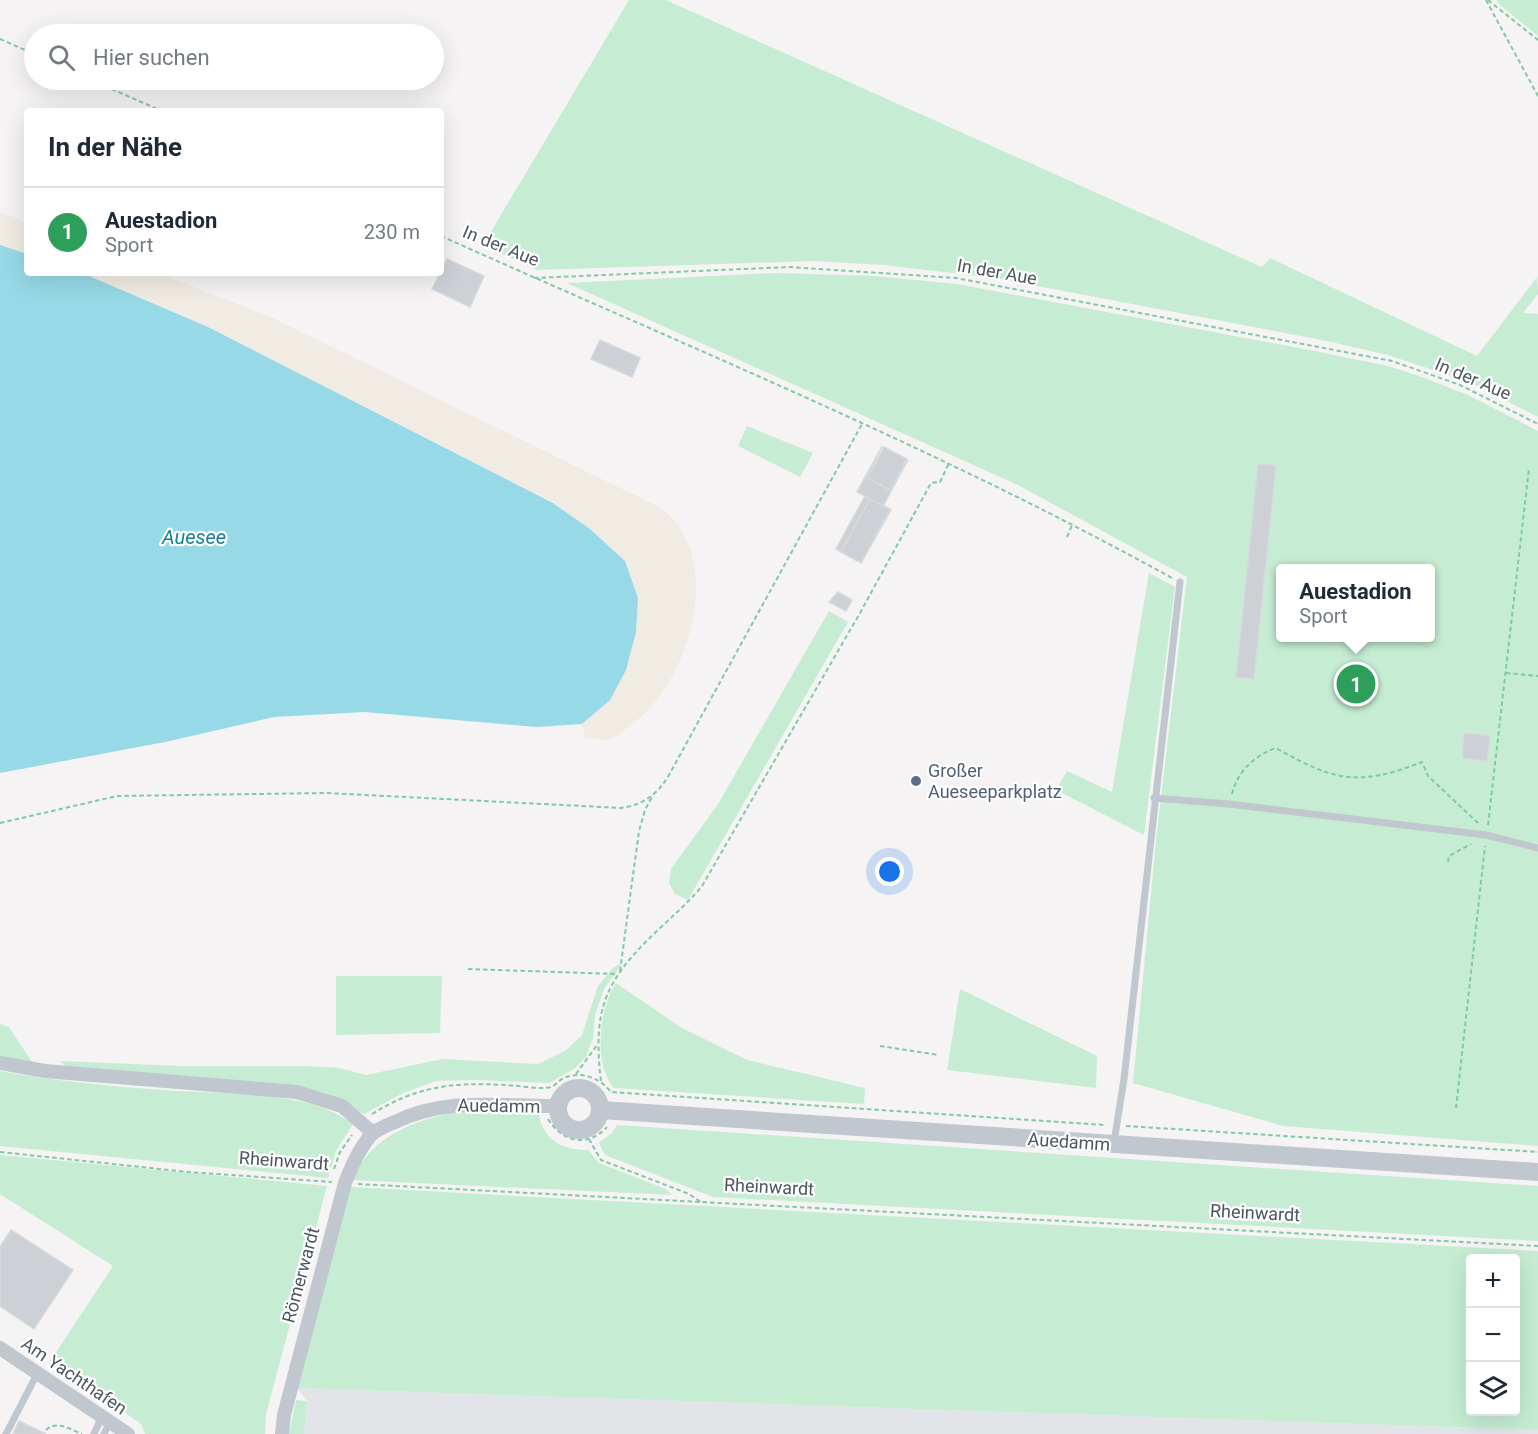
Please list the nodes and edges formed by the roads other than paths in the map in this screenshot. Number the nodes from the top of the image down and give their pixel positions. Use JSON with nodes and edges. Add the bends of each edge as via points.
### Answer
{"nodes":[{"id":1,"x":1180,"y":582,"type":"road end"},
{"id":2,"x":1154,"y":798,"type":"junction"},
{"id":3,"x":1538,"y":848,"type":"edge"},
{"id":4,"x":0,"y":1063,"type":"edge"},
{"id":5,"x":552,"y":1106,"type":"junction"},
{"id":6,"x":607,"y":1111,"type":"junction"},
{"id":7,"x":373,"y":1133,"type":"junction"},
{"id":8,"x":1113,"y":1145,"type":"junction"},
{"id":9,"x":1538,"y":1172,"type":"edge"},
{"id":10,"x":0,"y":1348,"type":"edge"},
{"id":11,"x":37,"y":1374,"type":"junction"},
{"id":12,"x":106,"y":1424,"type":"edge"},
{"id":13,"x":6,"y":1434,"type":"edge"},
{"id":14,"x":94,"y":1434,"type":"edge"},
{"id":15,"x":128,"y":1434,"type":"edge"},
{"id":16,"x":282,"y":1434,"type":"edge"}],
"edges":[{"from":1,"to":2,"type":"lane"},
{"from":2,"to":3,"type":"lane","via":[[1486,835]]},
{"from":2,"to":8,"type":"lane","via":[[1124,1079]]},
{"from":4,"to":7,"type":"street","via":[[45,1071],[297,1092],[342,1106]]},
{"from":5,"to":6,"type":"street","name":"Auedamm","via":[[568,1091],[586,1088]]},
{"from":5,"to":6,"type":"street","name":"Auedamm","via":[[567,1126],[578,1130],[589,1128]]},
{"from":5,"to":7,"type":"street","name":"Auedamm","via":[[443,1105],[409,1115]]},
{"from":6,"to":8,"type":"street","name":"Auedamm"},
{"from":7,"to":16,"type":"street","name":"Römerwardt","via":[[356,1155],[345,1183]]},
{"from":8,"to":9,"type":"street","name":"Auedamm"},
{"from":10,"to":11,"type":"street","name":"Am Yachthafen"},
{"from":11,"to":12,"type":"street","name":"Am Yachthafen"},
{"from":11,"to":13,"type":"lane"},
{"from":12,"to":14,"type":"lane"},
{"from":12,"to":15,"type":"street","name":"Am Yachthafen"}]}
